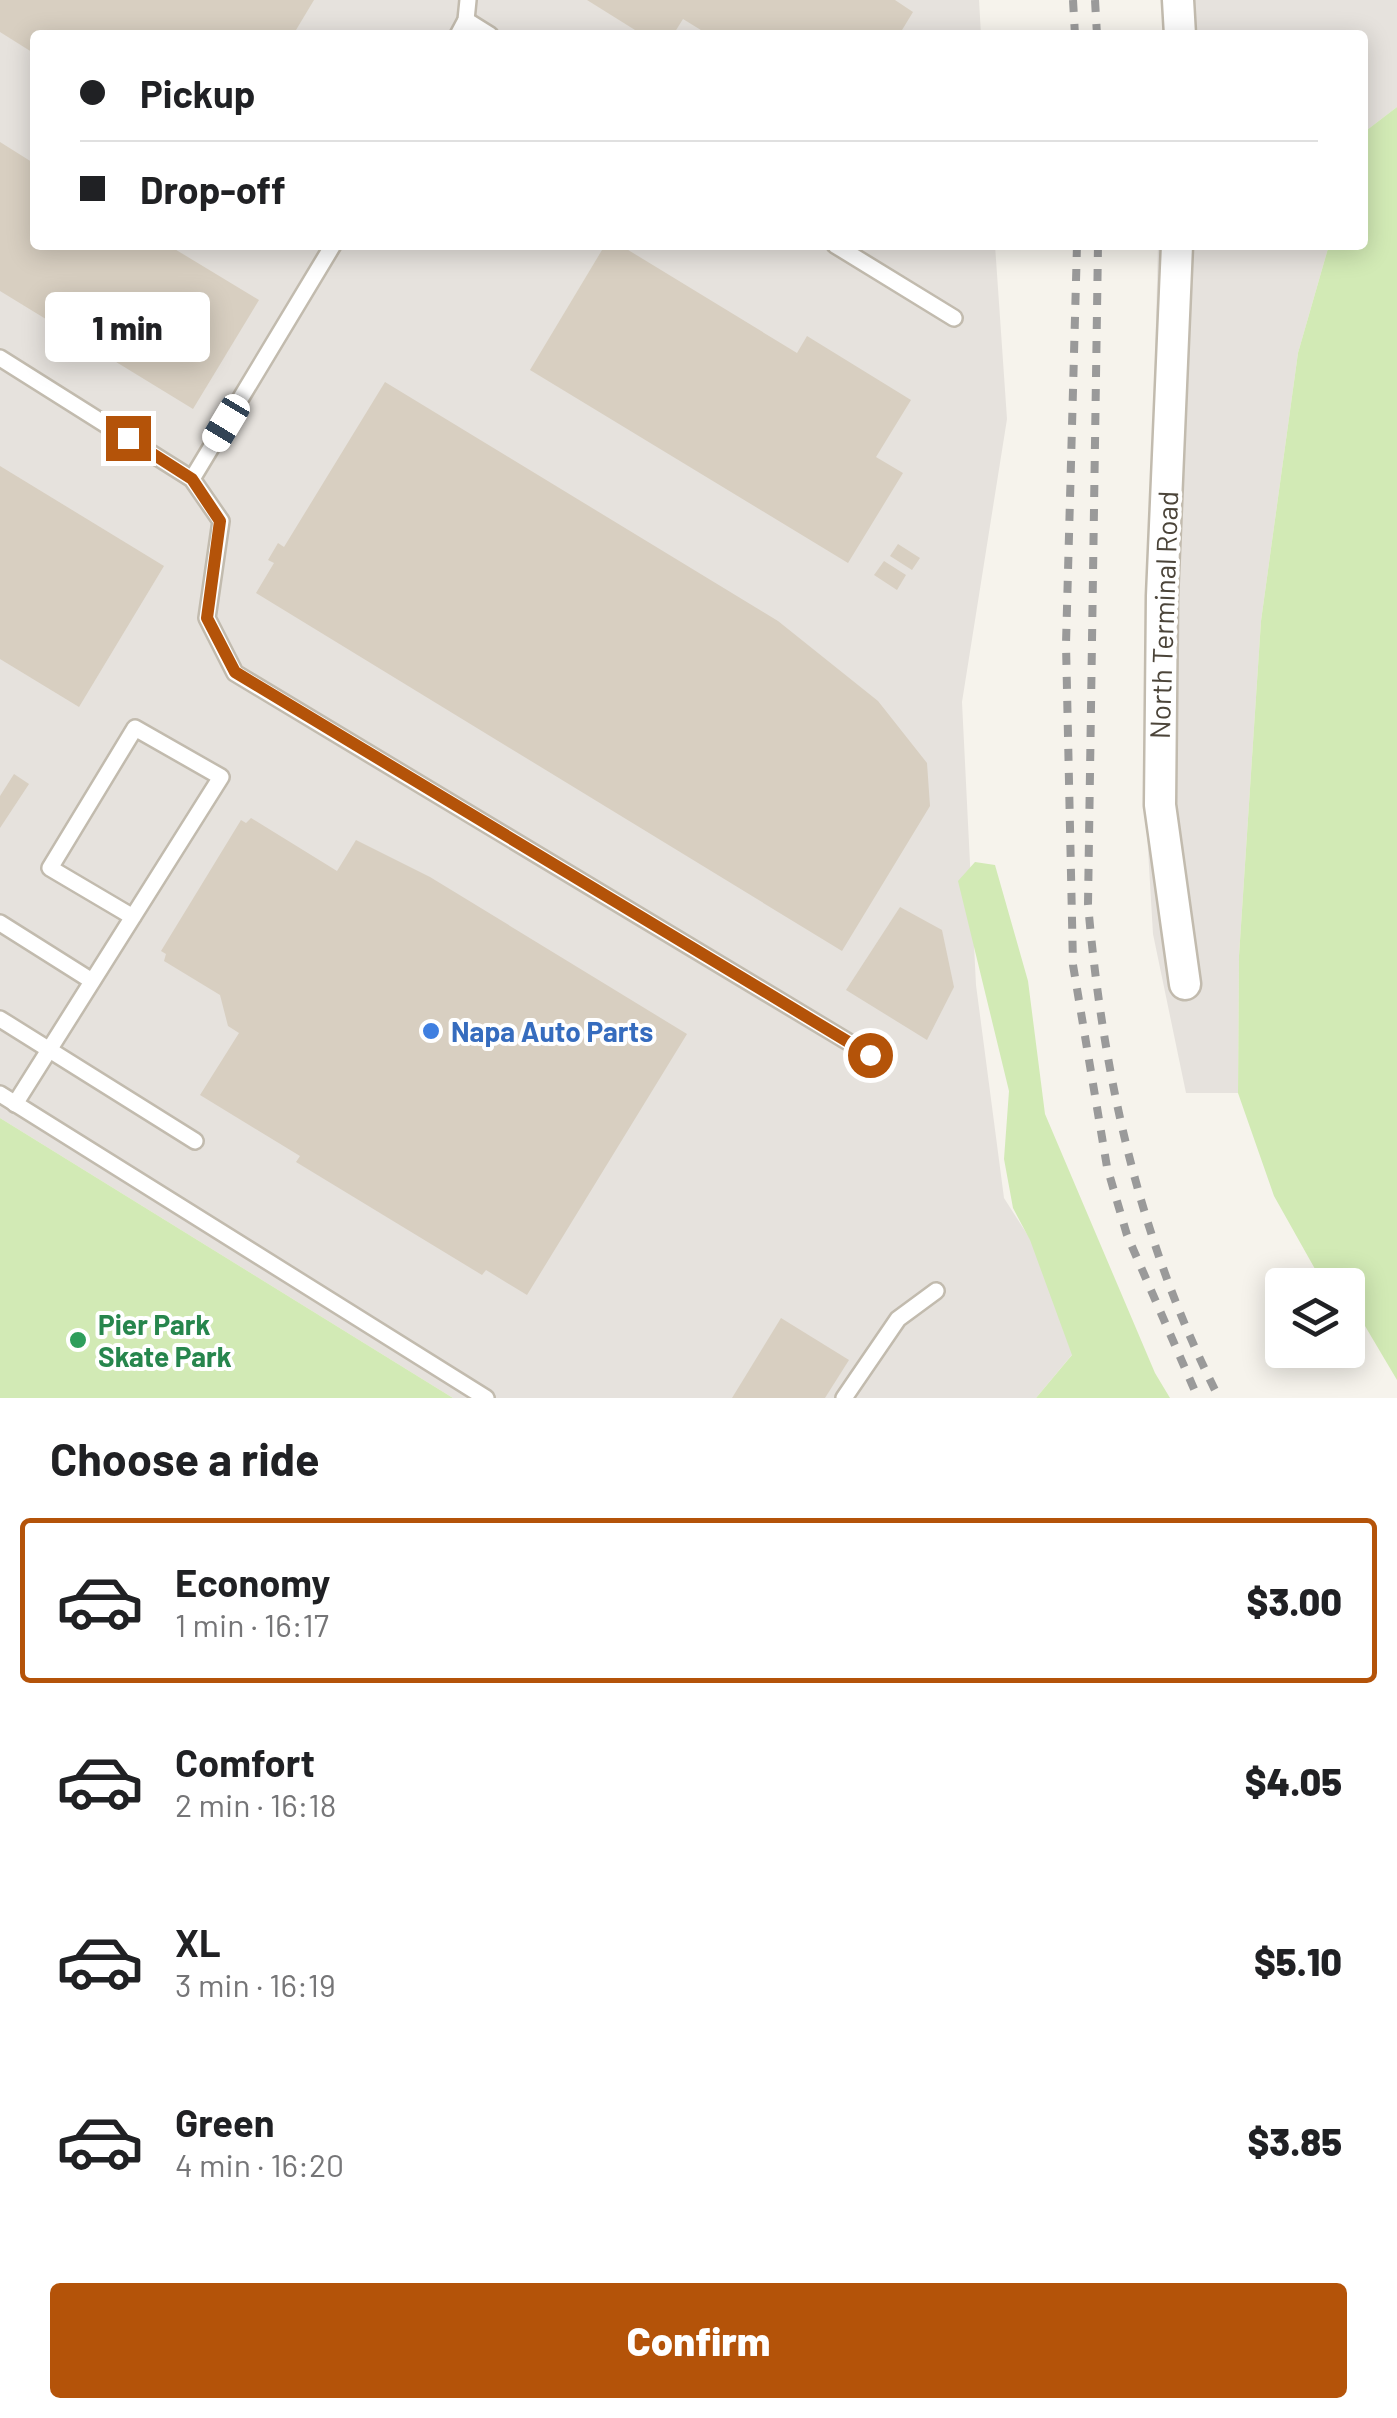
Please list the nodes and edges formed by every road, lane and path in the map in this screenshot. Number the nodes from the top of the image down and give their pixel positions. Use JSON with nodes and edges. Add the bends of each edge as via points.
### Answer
{"nodes":[{"id":1,"x":468,"y":0,"type":"edge"},
{"id":2,"x":1178,"y":0,"type":"edge"},
{"id":3,"x":462,"y":28,"type":"edge"},
{"id":4,"x":1180,"y":30,"type":"edge"},
{"id":5,"x":330,"y":250,"type":"edge"},
{"id":6,"x":843,"y":250,"type":"edge"},
{"id":7,"x":1178,"y":250,"type":"edge"},
{"id":8,"x":954,"y":318,"type":"dead end"},
{"id":9,"x":0,"y":358,"type":"edge"},
{"id":10,"x":192,"y":479,"type":"junction"},
{"id":11,"x":133,"y":917,"type":"junction"},
{"id":12,"x":0,"y":923,"type":"edge"},
{"id":13,"x":92,"y":981,"type":"junction"},
{"id":14,"x":1185,"y":984,"type":"dead end"},
{"id":15,"x":0,"y":1019,"type":"edge"},
{"id":16,"x":50,"y":1048,"type":"junction"},
{"id":17,"x":870,"y":1055,"type":"dead end"},
{"id":18,"x":0,"y":1094,"type":"edge"},
{"id":19,"x":15,"y":1104,"type":"junction"},
{"id":20,"x":196,"y":1142,"type":"dead end"},
{"id":21,"x":936,"y":1291,"type":"dead end"},
{"id":22,"x":486,"y":1398,"type":"edge"},
{"id":23,"x":844,"y":1398,"type":"edge"}],
"edges":[{"from":1,"to":3,"type":"lane"},
{"from":2,"to":4,"type":"street"},
{"from":5,"to":10,"type":"lane"},
{"from":6,"to":8,"type":"lane"},
{"from":7,"to":14,"type":"street","name":"North Terminal Road","via":[[1159,789]]},
{"from":9,"to":10,"type":"lane"},
{"from":10,"to":17,"type":"lane","via":[[220,521],[207,618],[235,672]]},
{"from":11,"to":11,"type":"lane","via":[[221,777],[136,728],[50,868]]},
{"from":11,"to":13,"type":"lane"},
{"from":12,"to":13,"type":"lane"},
{"from":13,"to":16,"type":"lane"},
{"from":15,"to":16,"type":"lane"},
{"from":16,"to":19,"type":"lane"},
{"from":16,"to":20,"type":"lane"},
{"from":18,"to":19,"type":"lane"},
{"from":19,"to":22,"type":"lane"},
{"from":21,"to":23,"type":"lane","via":[[898,1320]]}]}
